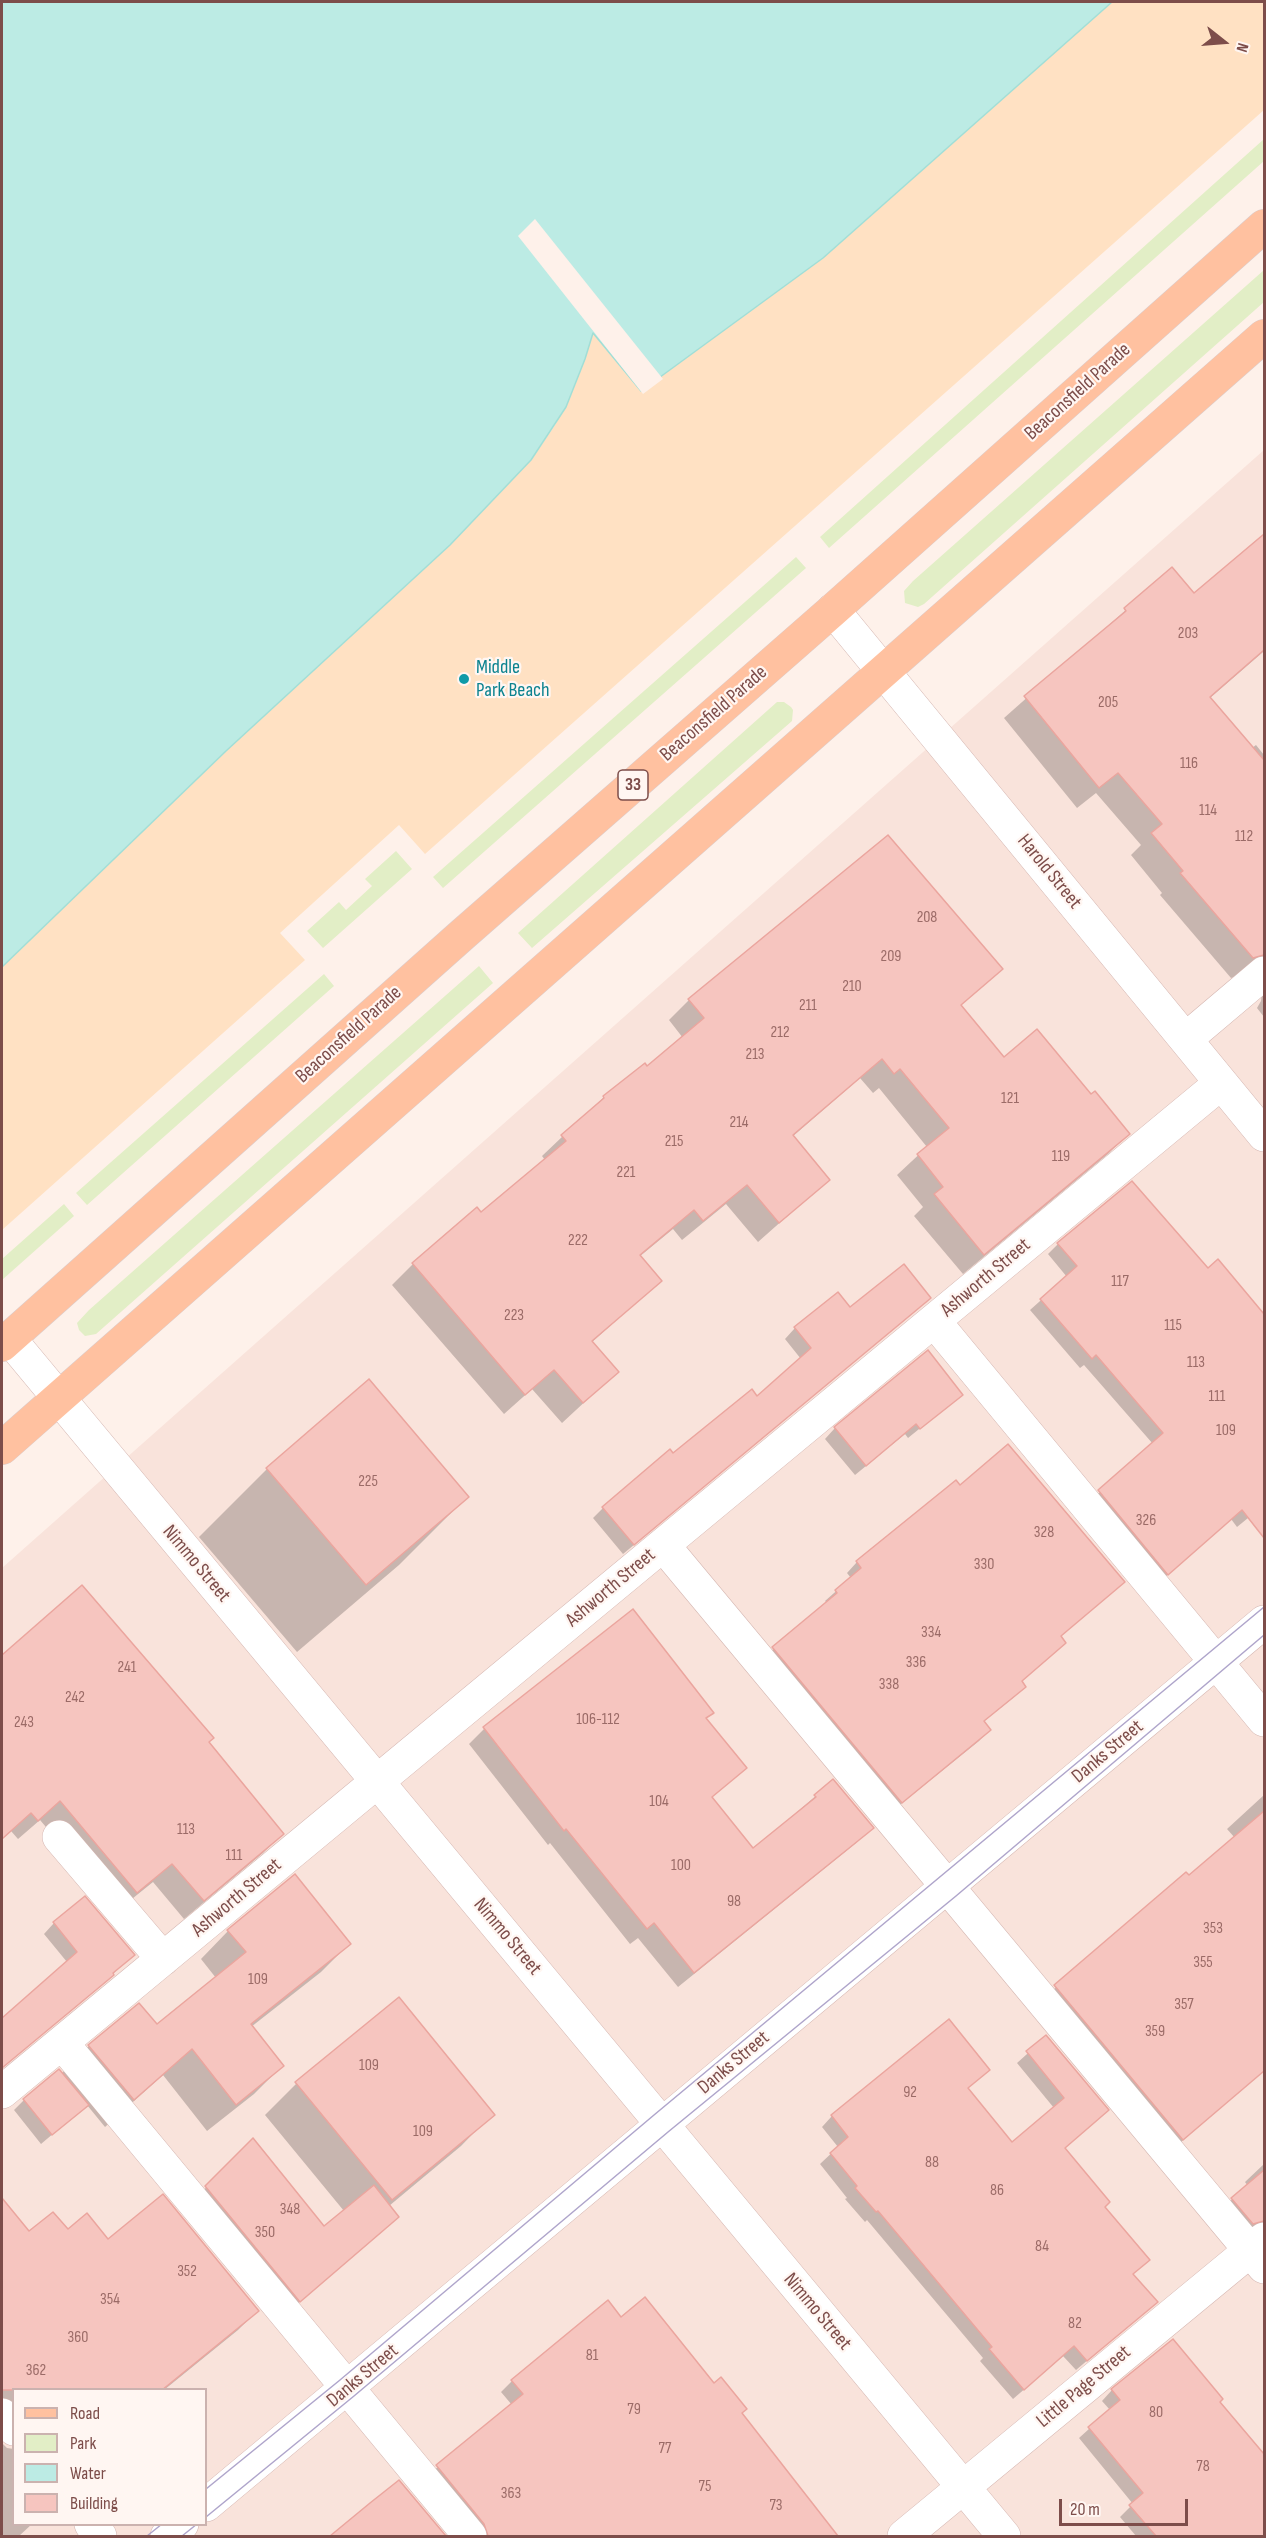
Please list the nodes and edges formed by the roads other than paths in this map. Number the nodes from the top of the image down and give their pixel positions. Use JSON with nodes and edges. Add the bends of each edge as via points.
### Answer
{"nodes":[{"id":1,"x":1264,"y":226,"type":"edge"},
{"id":2,"x":1264,"y":336,"type":"edge"},
{"id":3,"x":833,"y":610,"type":"junction"},
{"id":4,"x":885,"y":670,"type":"junction"},
{"id":5,"x":1264,"y":973,"type":"edge"},
{"id":6,"x":1186,"y":1039,"type":"junction"},
{"id":7,"x":1221,"y":1083,"type":"junction"},
{"id":8,"x":1264,"y":1135,"type":"edge"},
{"id":9,"x":934,"y":1321,"type":"junction"},
{"id":10,"x":5,"y":1342,"type":"edge"},
{"id":11,"x":59,"y":1397,"type":"junction"},
{"id":12,"x":2,"y":1448,"type":"edge"},
{"id":13,"x":663,"y":1545,"type":"junction"},
{"id":14,"x":1264,"y":1622,"type":"edge"},
{"id":15,"x":1216,"y":1662,"type":"junction"},
{"id":16,"x":1264,"y":1720,"type":"edge"},
{"id":17,"x":377,"y":1781,"type":"junction"},
{"id":18,"x":59,"y":1837,"type":"dead end"},
{"id":19,"x":948,"y":1886,"type":"junction"},
{"id":20,"x":163,"y":1959,"type":"junction"},
{"id":21,"x":62,"y":2043,"type":"junction"},
{"id":22,"x":2,"y":2092,"type":"edge"},
{"id":23,"x":661,"y":2123,"type":"junction"},
{"id":24,"x":1260,"y":2252,"type":"edge"},
{"id":25,"x":347,"y":2389,"type":"junction"},
{"id":26,"x":2,"y":2415,"type":"edge"},
{"id":27,"x":12,"y":2427,"type":"edge"},
{"id":28,"x":963,"y":2488,"type":"junction"},
{"id":29,"x":207,"y":2504,"type":"edge"},
{"id":30,"x":180,"y":2526,"type":"edge"},
{"id":31,"x":167,"y":2536,"type":"edge"},
{"id":32,"x":470,"y":2536,"type":"edge"},
{"id":33,"x":904,"y":2536,"type":"edge"},
{"id":34,"x":1004,"y":2536,"type":"edge"}],
"edges":[{"from":1,"to":3,"type":"main road","name":"Beaconsfield Parade","number":"33"},
{"from":2,"to":4,"type":"main road"},
{"from":3,"to":4,"type":"street","name":"Harold Street"},
{"from":3,"to":10,"type":"main road","name":"Beaconsfield Parade","number":"33"},
{"from":4,"to":6,"type":"street","name":"Harold Street"},
{"from":4,"to":11,"type":"main road"},
{"from":5,"to":6,"type":"street"},
{"from":6,"to":7,"type":"street","name":"Harold Street"},
{"from":7,"to":8,"type":"street","name":"Harold Street"},
{"from":7,"to":9,"type":"street","name":"Ashworth Street"},
{"from":9,"to":13,"type":"street","name":"Ashworth Street"},
{"from":9,"to":15,"type":"street"},
{"from":10,"to":11,"type":"street","name":"Nimmo Street"},
{"from":11,"to":12,"type":"main road"},
{"from":11,"to":17,"type":"street","name":"Nimmo Street"},
{"from":13,"to":17,"type":"street","name":"Ashworth Street"},
{"from":13,"to":19,"type":"street"},
{"from":14,"to":15,"type":"street","name":"Danks Street"},
{"from":15,"to":16,"type":"street"},
{"from":15,"to":19,"type":"street","name":"Danks Street"},
{"from":17,"to":20,"type":"street","name":"Ashworth Street"},
{"from":17,"to":23,"type":"street","name":"Nimmo Street"},
{"from":18,"to":20,"type":"street"},
{"from":19,"to":23,"type":"street","name":"Danks Street"},
{"from":19,"to":24,"type":"street"},
{"from":20,"to":21,"type":"street","name":"Ashworth Street"},
{"from":21,"to":22,"type":"street","name":"Ashworth Street"},
{"from":21,"to":25,"type":"street"},
{"from":23,"to":25,"type":"street","name":"Danks Street"},
{"from":23,"to":28,"type":"street","name":"Nimmo Street"},
{"from":24,"to":28,"type":"street","name":"Little Page Street"},
{"from":25,"to":29,"type":"street","name":"Danks Street"},
{"from":25,"to":32,"type":"street"},
{"from":26,"to":27,"type":"street"},
{"from":28,"to":33,"type":"street","name":"Little Page Street"},
{"from":28,"to":34,"type":"street","name":"Nimmo Street"},
{"from":30,"to":31,"type":"street"}]}
